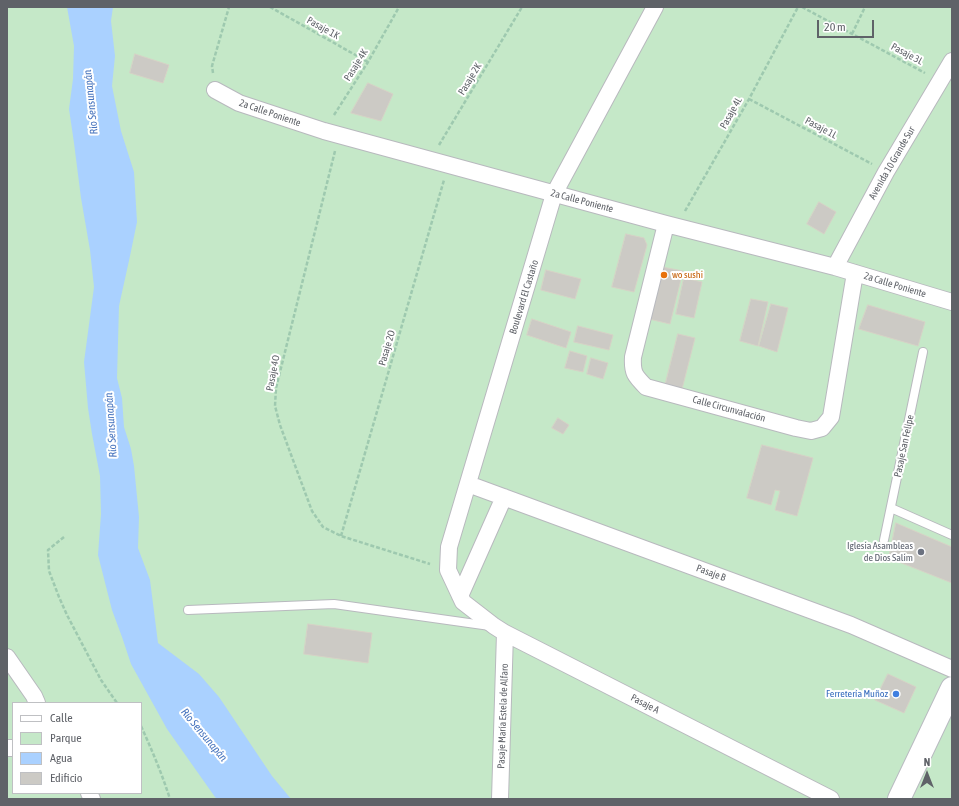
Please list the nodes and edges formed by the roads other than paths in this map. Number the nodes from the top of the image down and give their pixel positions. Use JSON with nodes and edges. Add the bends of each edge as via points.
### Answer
{"nodes":[{"id":1,"x":655,"y":7,"type":"edge"},
{"id":2,"x":952,"y":61,"type":"edge"},
{"id":3,"x":215,"y":90,"type":"road end"},
{"id":4,"x":554,"y":194,"type":"junction"},
{"id":5,"x":671,"y":225,"type":"junction"},
{"id":6,"x":835,"y":267,"type":"junction"},
{"id":7,"x":855,"y":273,"type":"junction"},
{"id":8,"x":952,"y":302,"type":"edge"},
{"id":9,"x":923,"y":352,"type":"dead end"},
{"id":10,"x":468,"y":484,"type":"junction"},
{"id":11,"x":504,"y":497,"type":"junction"},
{"id":12,"x":891,"y":508,"type":"junction"},
{"id":13,"x":952,"y":535,"type":"edge"},
{"id":14,"x":884,"y":540,"type":"dead end"},
{"id":15,"x":462,"y":599,"type":"junction"},
{"id":16,"x":188,"y":610,"type":"dead end"},
{"id":17,"x":500,"y":630,"type":"junction"},
{"id":18,"x":7,"y":658,"type":"edge"},
{"id":19,"x":952,"y":669,"type":"edge"},
{"id":20,"x":952,"y":688,"type":"edge"},
{"id":21,"x":36,"y":702,"type":"edge"},
{"id":22,"x":500,"y":799,"type":"edge"},
{"id":23,"x":831,"y":799,"type":"edge"},
{"id":24,"x":899,"y":799,"type":"edge"}],
"edges":[{"from":1,"to":4,"type":"street","name":"Boulevard El Castaño"},
{"from":2,"to":6,"type":"street","name":"Avenida 10 Grande Sur","via":[[886,172]]},
{"from":3,"to":4,"type":"street","name":"2a Calle Poniente","via":[[239,103],[331,133]]},
{"from":4,"to":5,"type":"street","name":"2a Calle Poniente"},
{"from":4,"to":10,"type":"street","name":"Boulevard El Castaño"},
{"from":5,"to":6,"type":"street","name":"2a Calle Poniente"},
{"from":5,"to":7,"type":"street","name":"Calle Circunvalación","via":[[633,357],[636,376],[646,387],[796,428],[811,431],[822,428],[831,417]]},
{"from":6,"to":7,"type":"street","name":"2a Calle Poniente"},
{"from":7,"to":8,"type":"street","name":"2a Calle Poniente"},
{"from":9,"to":12,"type":"lane","name":"Pasaje San Felipe"},
{"from":10,"to":11,"type":"street","name":"Pasaje B"},
{"from":10,"to":15,"type":"street","name":"Boulevard El Castaño","via":[[449,547],[448,570]]},
{"from":11,"to":15,"type":"street"},
{"from":11,"to":19,"type":"street","name":"Pasaje B","via":[[851,625]]},
{"from":12,"to":13,"type":"lane"},
{"from":12,"to":14,"type":"lane","name":"Pasaje San Felipe"},
{"from":15,"to":17,"type":"street","name":"Pasaje A"},
{"from":16,"to":17,"type":"lane","via":[[334,604]]},
{"from":17,"to":22,"type":"street","name":"Pasaje María Estela de Alfaro"},
{"from":17,"to":23,"type":"street","name":"Pasaje A"},
{"from":18,"to":21,"type":"street"},
{"from":20,"to":24,"type":"main road"}]}
